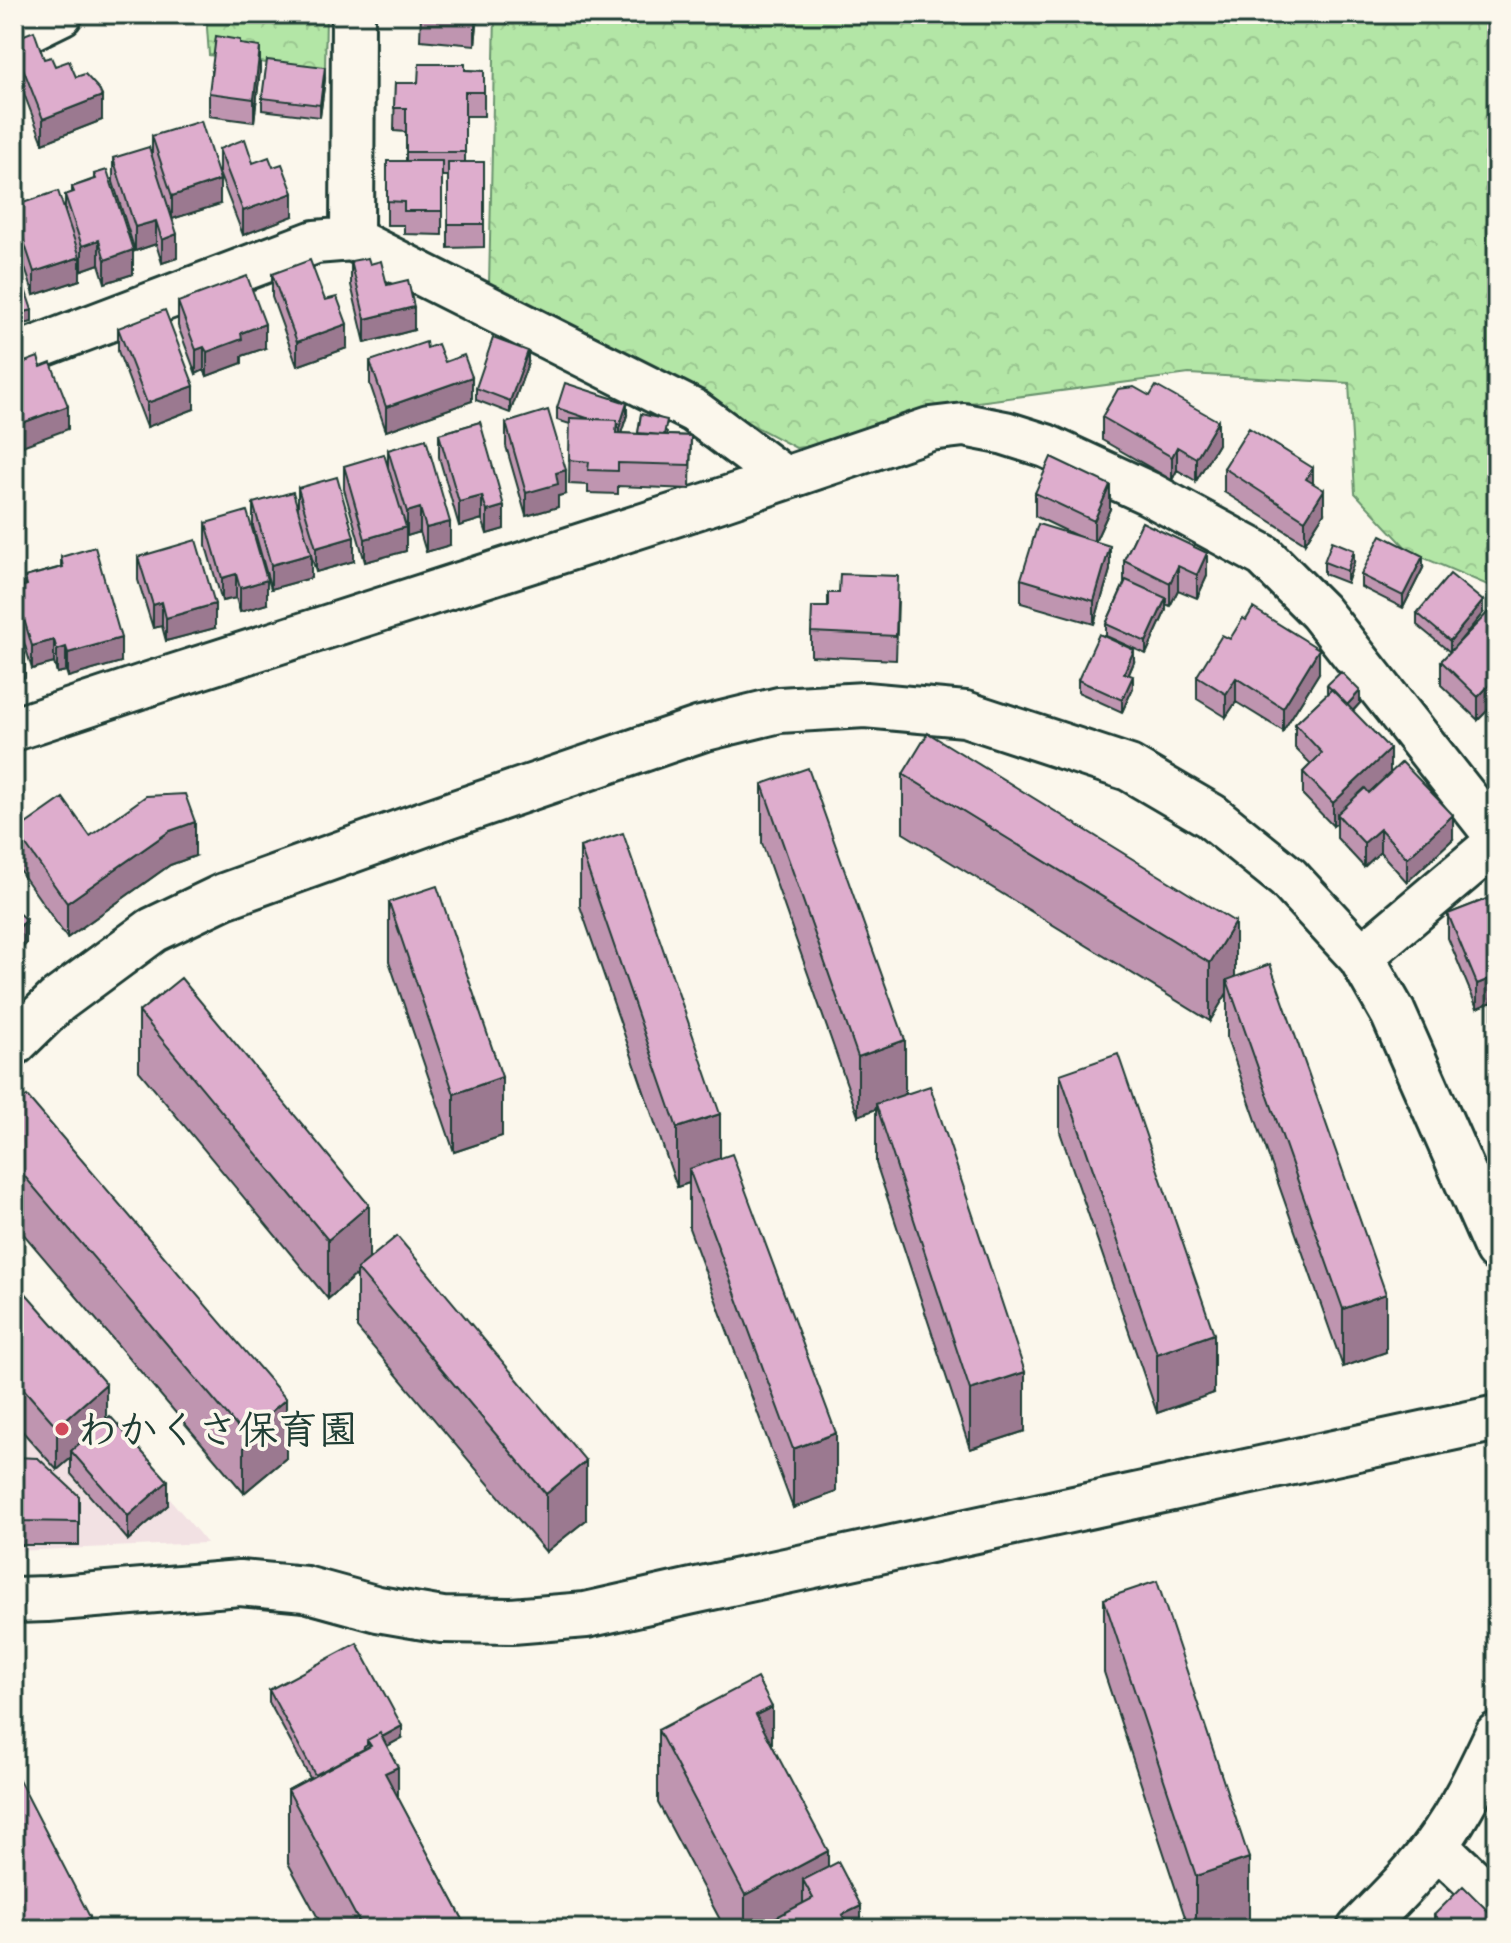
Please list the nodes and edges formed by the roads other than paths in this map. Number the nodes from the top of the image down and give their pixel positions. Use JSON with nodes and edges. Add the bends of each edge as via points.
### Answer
{"nodes":[{"id":1,"x":61,"y":14,"type":"edge"},
{"id":2,"x":353,"y":14,"type":"edge"},
{"id":3,"x":14,"y":37,"type":"edge"},
{"id":4,"x":352,"y":239,"type":"junction"},
{"id":5,"x":14,"y":356,"type":"edge"},
{"id":6,"x":784,"y":478,"type":"junction"},
{"id":7,"x":14,"y":729,"type":"edge"},
{"id":8,"x":1497,"y":840,"type":"edge"},
{"id":9,"x":1361,"y":957,"type":"junction"},
{"id":10,"x":14,"y":1043,"type":"edge"},
{"id":11,"x":1497,"y":1249,"type":"edge"},
{"id":12,"x":1497,"y":1418,"type":"edge"},
{"id":13,"x":14,"y":1600,"type":"edge"},
{"id":14,"x":1497,"y":1735,"type":"edge"},
{"id":15,"x":1436,"y":1845,"type":"junction"},
{"id":16,"x":1497,"y":1903,"type":"edge"},
{"id":17,"x":1360,"y":1929,"type":"edge"}],
"edges":[{"from":1,"to":3,"type":"street"},
{"from":2,"to":4,"type":"street"},
{"from":4,"to":5,"type":"street","via":[[315,242]]},
{"from":4,"to":6,"type":"street","via":[[694,411]]},
{"from":6,"to":7,"type":"street"},
{"from":6,"to":8,"type":"street","via":[[930,429],[964,425],[1046,446],[1148,493],[1264,556],[1320,612]]},
{"from":8,"to":9,"type":"street"},
{"from":9,"to":10,"type":"street","via":[[1288,878],[1211,816],[1129,768],[965,714],[865,705],[779,710],[701,729],[224,896],[153,930],[57,1001]]},
{"from":9,"to":11,"type":"street","via":[[1393,1013]]},
{"from":12,"to":13,"type":"street","via":[[586,1615],[442,1620],[305,1589],[240,1583]]},
{"from":14,"to":15,"type":"street"},
{"from":15,"to":16,"type":"street"},
{"from":15,"to":17,"type":"street"}]}
